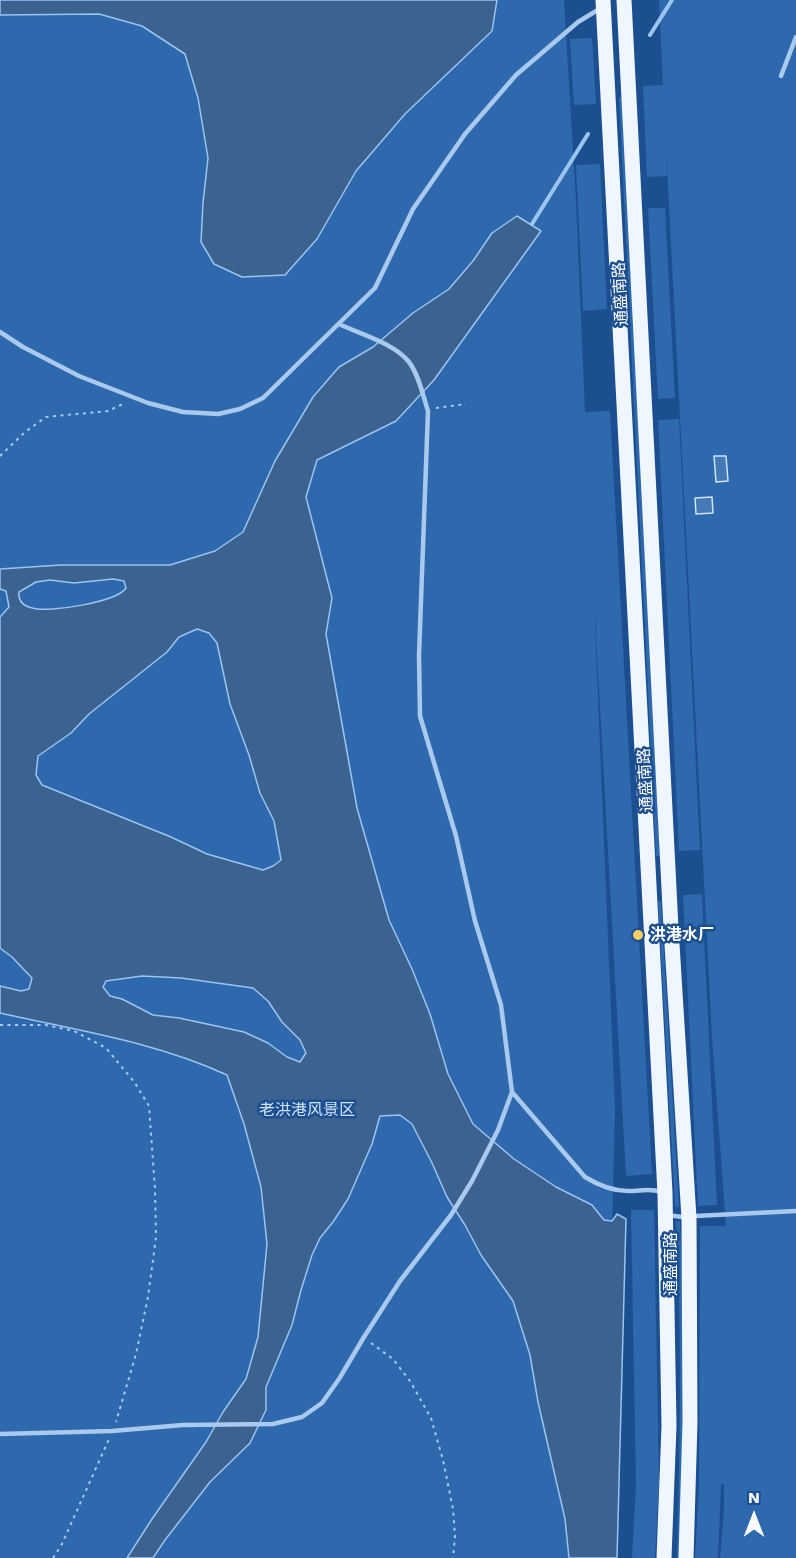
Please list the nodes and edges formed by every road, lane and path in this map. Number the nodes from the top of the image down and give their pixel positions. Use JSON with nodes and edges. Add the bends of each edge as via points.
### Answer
{"nodes":[{"id":1,"x":624,"y":0,"type":"edge"},
{"id":2,"x":603,"y":3,"type":"edge"},
{"id":3,"x":796,"y":37,"type":"edge"},
{"id":4,"x":781,"y":76,"type":"dead end"},
{"id":5,"x":339,"y":324,"type":"junction"},
{"id":6,"x":0,"y":332,"type":"edge"},
{"id":7,"x":135,"y":398,"type":"junction"},
{"id":8,"x":466,"y":404,"type":"dead end"},
{"id":9,"x":428,"y":411,"type":"junction"},
{"id":10,"x":0,"y":456,"type":"edge"},
{"id":11,"x":0,"y":1025,"type":"edge"},
{"id":12,"x":512,"y":1092,"type":"junction"},
{"id":13,"x":665,"y":1193,"type":"junction"},
{"id":14,"x":796,"y":1211,"type":"edge"},
{"id":15,"x":666,"y":1214,"type":"junction"},
{"id":16,"x":689,"y":1218,"type":"junction"},
{"id":17,"x":364,"y":1337,"type":"junction"},
{"id":18,"x":112,"y":1431,"type":"junction"},
{"id":19,"x":0,"y":1434,"type":"edge"},
{"id":20,"x":53,"y":1558,"type":"edge"},
{"id":21,"x":453,"y":1558,"type":"edge"},
{"id":22,"x":664,"y":1558,"type":"edge"},
{"id":23,"x":686,"y":1558,"type":"edge"}],
"edges":[{"from":1,"to":16,"type":"main road","name":"通盛南路"},
{"from":2,"to":5,"type":"lane","via":[[516,75],[465,134],[413,209],[375,288]]},
{"from":2,"to":13,"type":"main road","name":"通盛南路"},
{"from":3,"to":4,"type":"lane"},
{"from":5,"to":7,"type":"lane","via":[[263,398],[240,409],[218,414],[183,412]]},
{"from":5,"to":9,"type":"lane","via":[[390,346],[409,363]]},
{"from":6,"to":7,"type":"lane","via":[[79,376]]},
{"from":7,"to":10,"type":"path","via":[[108,411],[46,417]]},
{"from":8,"to":9,"type":"path"},
{"from":9,"to":12,"type":"lane","via":[[418,655],[420,716],[501,1005]]},
{"from":11,"to":18,"type":"path","via":[[46,1025],[74,1031],[106,1048],[149,1106],[156,1237],[136,1354]]},
{"from":12,"to":13,"type":"lane","via":[[585,1177],[598,1185],[626,1191],[652,1189]]},
{"from":12,"to":17,"type":"lane","via":[[472,1181]]},
{"from":13,"to":15,"type":"main road","name":"通盛南路"},
{"from":14,"to":16,"type":"lane"},
{"from":15,"to":16,"type":"lane"},
{"from":15,"to":22,"type":"main road","name":"通盛南路","via":[[669,1426]]},
{"from":16,"to":23,"type":"main road","name":"通盛南路"},
{"from":17,"to":18,"type":"lane","via":[[322,1403],[303,1417],[273,1424]]},
{"from":17,"to":21,"type":"path","via":[[393,1359],[431,1418],[453,1509]]},
{"from":18,"to":19,"type":"lane"},
{"from":18,"to":20,"type":"path"}]}
